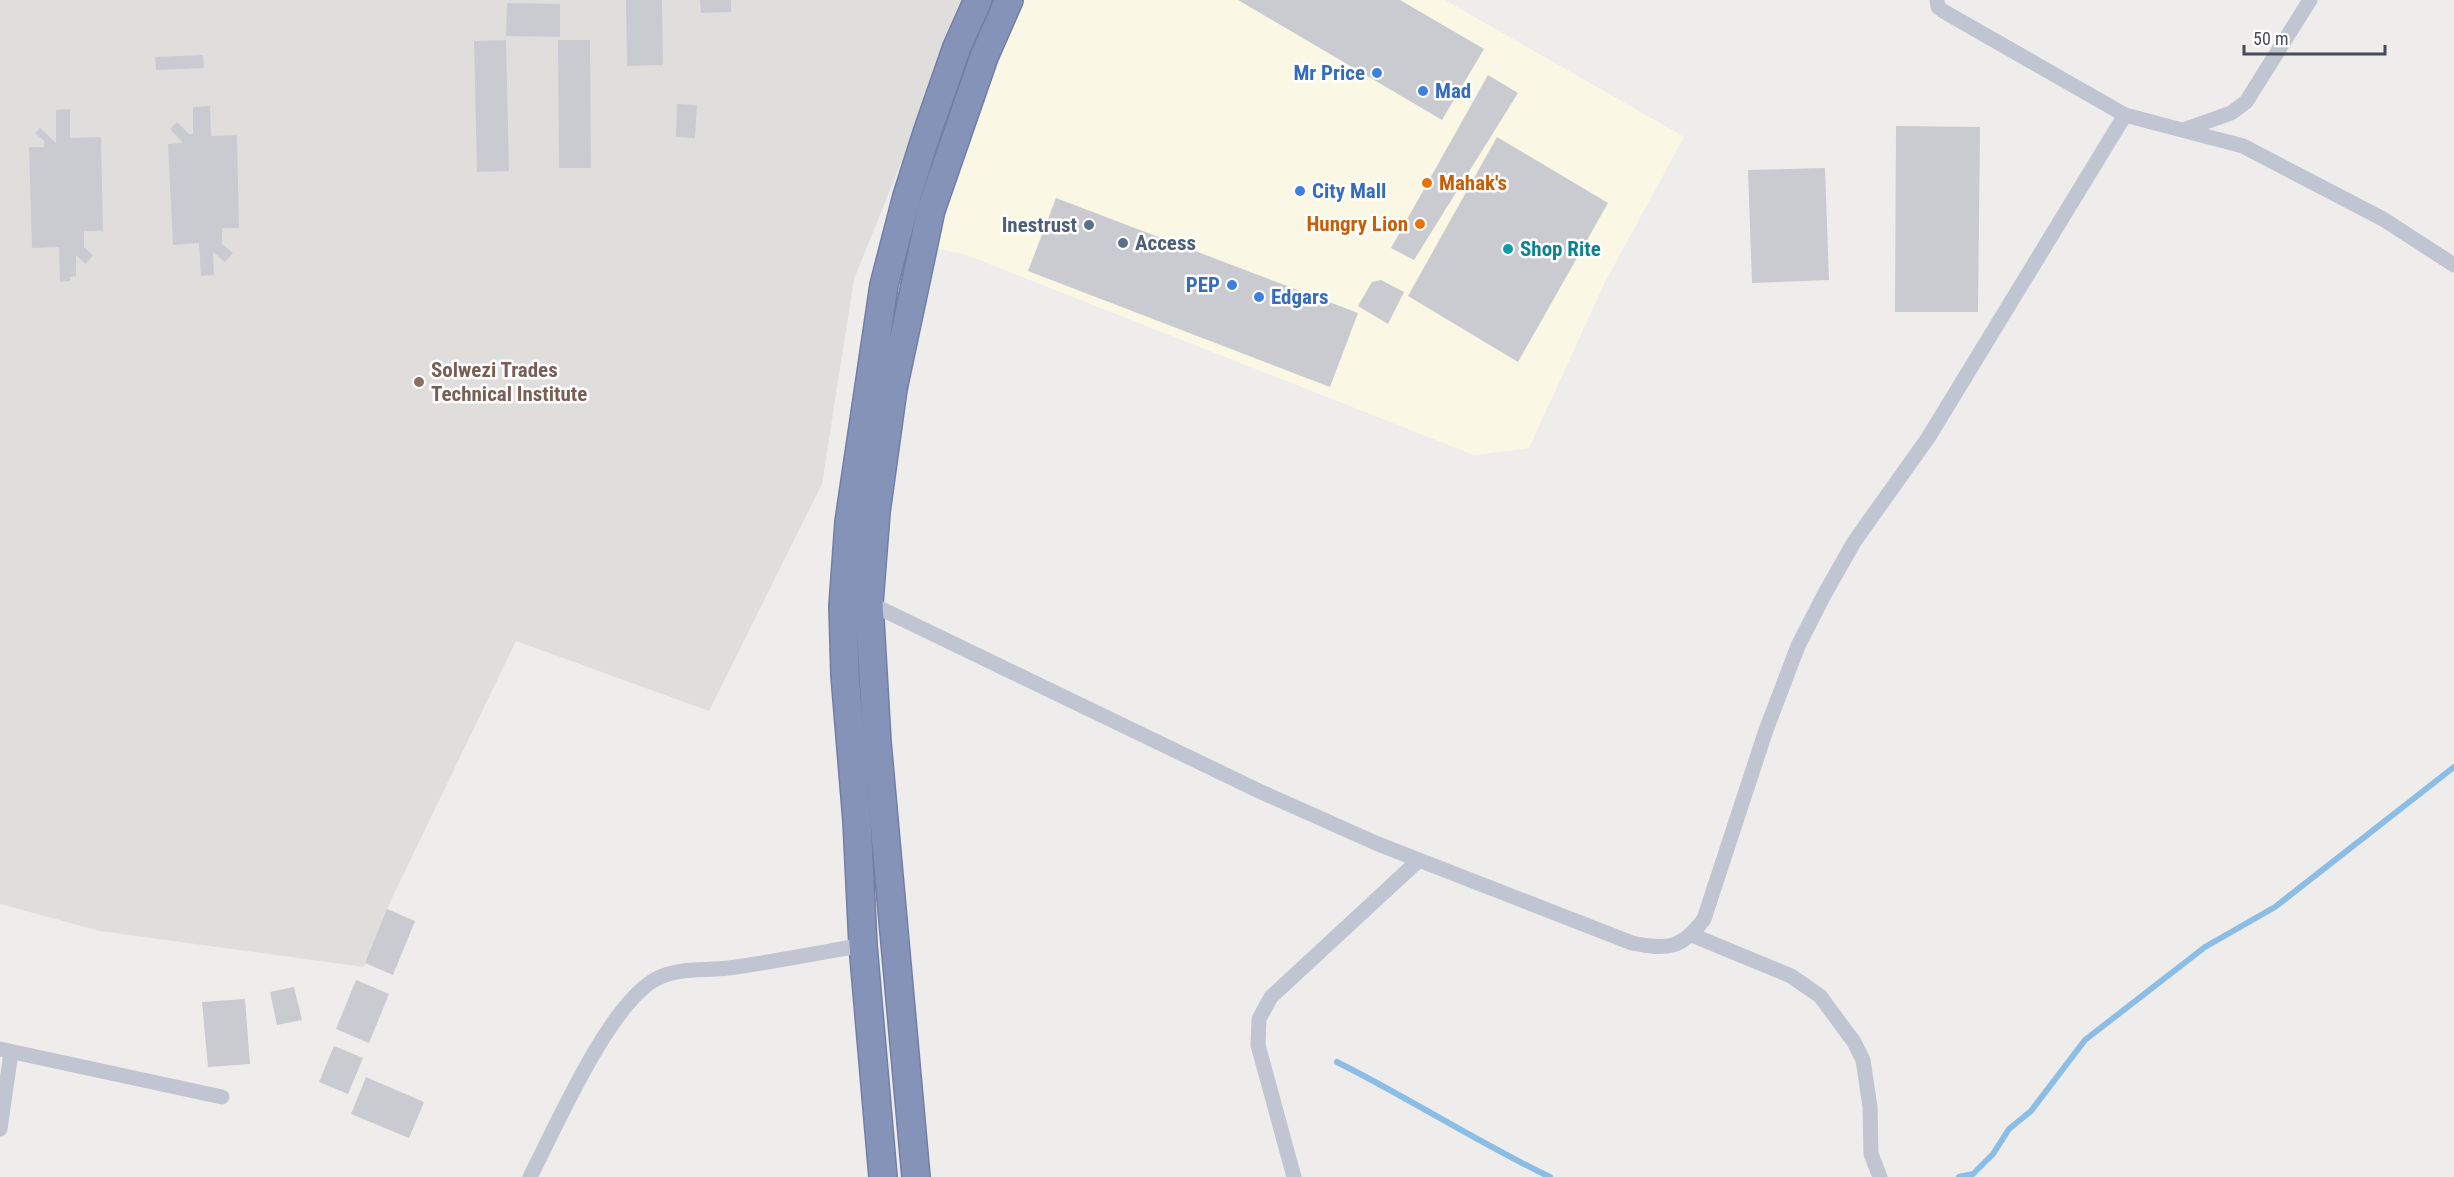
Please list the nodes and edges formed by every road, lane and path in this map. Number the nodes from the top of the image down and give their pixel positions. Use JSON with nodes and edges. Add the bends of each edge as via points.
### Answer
{"nodes":[{"id":1,"x":978,"y":0,"type":"edge"},
{"id":2,"x":1010,"y":0,"type":"edge"},
{"id":3,"x":1937,"y":0,"type":"edge"},
{"id":4,"x":2310,"y":0,"type":"edge"},
{"id":5,"x":2125,"y":115,"type":"junction"},
{"id":6,"x":2186,"y":129,"type":"junction"},
{"id":7,"x":2454,"y":265,"type":"edge"},
{"id":8,"x":869,"y":603,"type":"junction"},
{"id":9,"x":1419,"y":860,"type":"junction"},
{"id":10,"x":1692,"y":935,"type":"junction"},
{"id":11,"x":863,"y":945,"type":"junction"},
{"id":12,"x":6,"y":1051,"type":"edge"},
{"id":13,"x":222,"y":1097,"type":"dead end"},
{"id":14,"x":0,"y":1129,"type":"edge"},
{"id":15,"x":530,"y":1177,"type":"edge"},
{"id":16,"x":883,"y":1177,"type":"edge"},
{"id":17,"x":916,"y":1177,"type":"edge"},
{"id":18,"x":1294,"y":1177,"type":"edge"},
{"id":19,"x":1880,"y":1177,"type":"edge"}],
"edges":[{"from":1,"to":11,"type":"highway","via":[[927,133],[890,263],[852,500],[843,606],[844,675]]},
{"from":2,"to":8,"type":"highway","via":[[984,57],[932,210],[890,411]]},
{"from":3,"to":5,"type":"street","via":[[1943,11]]},
{"from":4,"to":6,"type":"street","via":[[2247,102],[2231,113]]},
{"from":5,"to":6,"type":"street"},
{"from":5,"to":10,"type":"street","via":[[1929,438],[1854,542],[1824,595],[1798,646],[1704,919]]},
{"from":6,"to":7,"type":"street","via":[[2243,146],[2299,174],[2382,219]]},
{"from":8,"to":9,"type":"street","via":[[1259,791]]},
{"from":8,"to":17,"type":"highway","via":[[877,742]]},
{"from":9,"to":10,"type":"street","via":[[1632,943],[1673,947]]},
{"from":9,"to":18,"type":"street","via":[[1294,974],[1263,1008],[1258,1044]]},
{"from":10,"to":19,"type":"street","via":[[1791,976],[1820,996],[1863,1060],[1871,1154]]},
{"from":11,"to":15,"type":"street","via":[[725,968],[686,970],[656,979],[621,1011]]},
{"from":11,"to":16,"type":"highway"},
{"from":12,"to":13,"type":"street"},
{"from":12,"to":14,"type":"street"}]}
